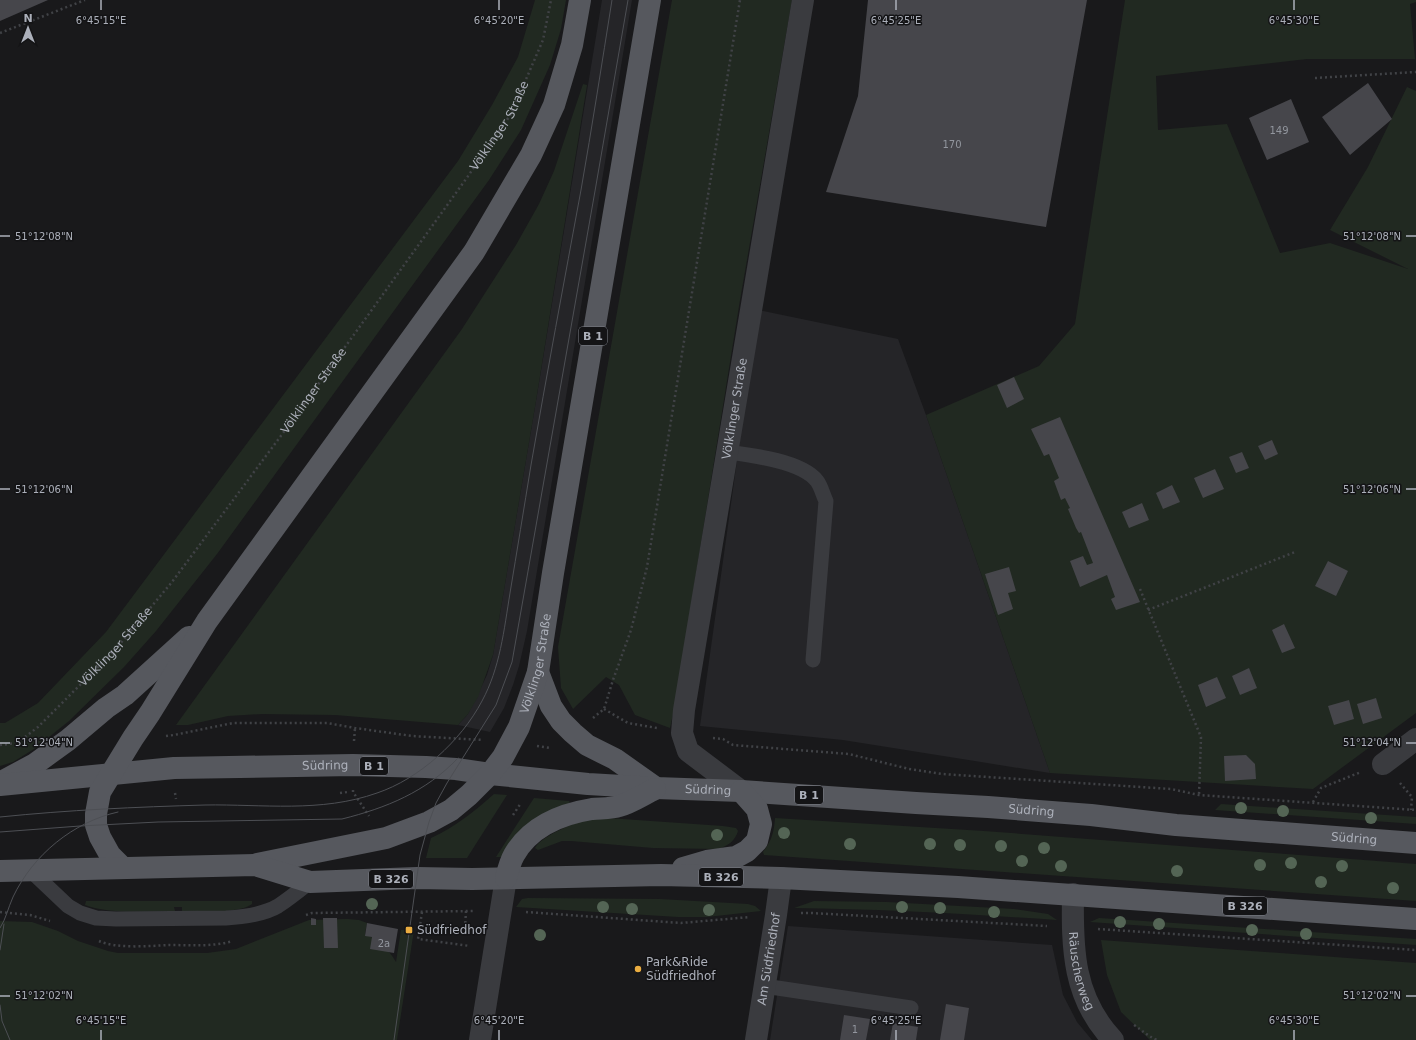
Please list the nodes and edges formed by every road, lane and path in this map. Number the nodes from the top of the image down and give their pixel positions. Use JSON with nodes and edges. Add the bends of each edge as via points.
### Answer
{"nodes":[{"id":1,"x":85,"y":0,"type":"edge"},
{"id":2,"x":551,"y":0,"type":"edge"},
{"id":3,"x":580,"y":0,"type":"edge"},
{"id":4,"x":650,"y":0,"type":"edge"},
{"id":5,"x":740,"y":0,"type":"edge"},
{"id":6,"x":803,"y":0,"type":"edge"},
{"id":7,"x":0,"y":33,"type":"edge"},
{"id":8,"x":1416,"y":72,"type":"edge"},
{"id":9,"x":1315,"y":78,"type":"dead end"},
{"id":10,"x":727,"y":452,"type":"junction"},
{"id":11,"x":1295,"y":552,"type":"dead end"},
{"id":12,"x":1140,"y":589,"type":"dead end"},
{"id":13,"x":1148,"y":610,"type":"junction"},
{"id":14,"x":208,"y":620,"type":"junction"},
{"id":15,"x":813,"y":660,"type":"dead end"},
{"id":16,"x":538,"y":672,"type":"junction"},
{"id":17,"x":604,"y":709,"type":"junction"},
{"id":18,"x":592,"y":718,"type":"dead end"},
{"id":19,"x":355,"y":728,"type":"junction"},
{"id":20,"x":664,"y":729,"type":"dead end"},
{"id":21,"x":165,"y":736,"type":"dead end"},
{"id":22,"x":354,"y":736,"type":"dead end"},
{"id":23,"x":708,"y":737,"type":"dead end"},
{"id":24,"x":1416,"y":739,"type":"edge"},
{"id":25,"x":484,"y":740,"type":"dead end"},
{"id":26,"x":0,"y":745,"type":"edge"},
{"id":27,"x":534,"y":746,"type":"dead end"},
{"id":28,"x":554,"y":748,"type":"dead end"},
{"id":29,"x":1383,"y":764,"type":"junction"},
{"id":30,"x":111,"y":773,"type":"junction"},
{"id":31,"x":490,"y":774,"type":"junction"},
{"id":32,"x":0,"y":784,"type":"edge"},
{"id":33,"x":656,"y":788,"type":"junction"},
{"id":34,"x":742,"y":791,"type":"junction"},
{"id":35,"x":354,"y":794,"type":"dead end"},
{"id":36,"x":1199,"y":794,"type":"junction"},
{"id":37,"x":1313,"y":802,"type":"junction"},
{"id":38,"x":1411,"y":810,"type":"junction"},
{"id":39,"x":1416,"y":810,"type":"edge"},
{"id":40,"x":372,"y":819,"type":"dead end"},
{"id":41,"x":1416,"y":843,"type":"edge"},
{"id":42,"x":255,"y":865,"type":"junction"},
{"id":43,"x":123,"y":868,"type":"junction"},
{"id":44,"x":30,"y":870,"type":"junction"},
{"id":45,"x":0,"y":871,"type":"edge"},
{"id":46,"x":661,"y":875,"type":"junction"},
{"id":47,"x":506,"y":878,"type":"junction"},
{"id":48,"x":781,"y":878,"type":"junction"},
{"id":49,"x":310,"y":882,"type":"junction"},
{"id":50,"x":1073,"y":894,"type":"junction"},
{"id":51,"x":466,"y":911,"type":"junction"},
{"id":52,"x":0,"y":912,"type":"edge"},
{"id":53,"x":422,"y":912,"type":"junction"},
{"id":54,"x":500,"y":912,"type":"junction"},
{"id":55,"x":776,"y":915,"type":"junction"},
{"id":56,"x":300,"y":917,"type":"dead end"},
{"id":57,"x":1416,"y":919,"type":"edge"},
{"id":58,"x":55,"y":922,"type":"dead end"},
{"id":59,"x":465,"y":928,"type":"dead end"},
{"id":60,"x":1072,"y":928,"type":"junction"},
{"id":61,"x":1100,"y":929,"type":"junction"},
{"id":62,"x":1100,"y":937,"type":"dead end"},
{"id":63,"x":240,"y":939,"type":"dead end"},
{"id":64,"x":95,"y":940,"type":"dead end"},
{"id":65,"x":494,"y":949,"type":"junction"},
{"id":66,"x":1416,"y":950,"type":"edge"},
{"id":67,"x":764,"y":986,"type":"junction"},
{"id":68,"x":911,"y":1008,"type":"dead end"},
{"id":69,"x":1128,"y":1021,"type":"dead end"},
{"id":70,"x":480,"y":1040,"type":"edge"},
{"id":71,"x":756,"y":1040,"type":"edge"},
{"id":72,"x":1113,"y":1040,"type":"edge"},
{"id":73,"x":1157,"y":1040,"type":"edge"}],
"edges":[{"from":1,"to":7,"type":"path"},
{"from":2,"to":26,"type":"path","name":"Völklinger Straße","via":[[543,40],[511,114],[286,429],[172,582],[115,650],[38,727],[17,743]]},
{"from":3,"to":14,"type":"main road","number":"B 1","via":[[572,45],[554,105],[531,155],[474,252]]},
{"from":4,"to":16,"type":"main road","name":"Völklinger Straße","number":"B 1"},
{"from":5,"to":17,"type":"path","via":[[647,567],[631,630]]},
{"from":6,"to":10,"type":"street","name":"Völklinger Straße"},
{"from":8,"to":9,"type":"path"},
{"from":10,"to":15,"type":"lane","via":[[761,456],[803,469],[817,481],[826,501]]},
{"from":10,"to":34,"type":"street","name":"Völklinger Straße","via":[[682,733],[688,751]]},
{"from":11,"to":13,"type":"path"},
{"from":12,"to":13,"type":"path"},
{"from":13,"to":36,"type":"path","via":[[1201,737]]},
{"from":14,"to":30,"type":"main road","number":"B 1"},
{"from":14,"to":32,"type":"main road","number":"B 1","via":[[125,695],[68,740],[35,764]]},
{"from":16,"to":31,"type":"main road","name":"Völklinger Straße","number":"B 1","via":[[519,727],[506,752]]},
{"from":16,"to":33,"type":"main road","number":"B 1","via":[[551,706],[573,734]]},
{"from":17,"to":18,"type":"path"},
{"from":17,"to":20,"type":"path","via":[[628,723]]},
{"from":19,"to":21,"type":"path","via":[[327,722],[233,724]]},
{"from":19,"to":22,"type":"path"},
{"from":19,"to":25,"type":"path","via":[[412,736]]},
{"from":23,"to":36,"type":"path","via":[[723,739],[733,745],[849,754],[942,774],[1171,789]]},
{"from":24,"to":29,"type":"street"},
{"from":27,"to":28,"type":"path"},
{"from":29,"to":37,"type":"path","via":[[1321,788]]},
{"from":29,"to":38,"type":"path","via":[[1412,797]]},
{"from":30,"to":31,"type":"main road","name":"Südring","number":"B 1","via":[[174,768],[353,765],[456,769]]},
{"from":30,"to":32,"type":"main road","name":"Südring","number":"B 1"},
{"from":30,"to":43,"type":"main road","number":"B 1","via":[[100,792],[96,826],[105,848]]},
{"from":31,"to":33,"type":"main road","name":"Südring","number":"B 1"},
{"from":31,"to":42,"type":"main road","number":"B 1","via":[[451,810],[416,828],[386,838]]},
{"from":33,"to":34,"type":"main road","name":"Südring","number":"B 1"},
{"from":33,"to":47,"type":"main road","via":[[619,806],[591,810],[548,822],[521,844]]},
{"from":34,"to":41,"type":"main road","name":"Südring","number":"B 1","via":[[1091,815],[1176,825]]},
{"from":34,"to":46,"type":"main road","via":[[757,809],[761,824],[757,841],[736,857]]},
{"from":35,"to":40,"type":"path"},
{"from":36,"to":37,"type":"path"},
{"from":37,"to":38,"type":"path"},
{"from":38,"to":39,"type":"path"},
{"from":42,"to":43,"type":"main road","number":"B 1"},
{"from":42,"to":49,"type":"main road","number":"B 326"},
{"from":43,"to":44,"type":"main road","number":"B 1"},
{"from":44,"to":45,"type":"main road","number":"B 1"},
{"from":44,"to":49,"type":"lane","via":[[68,906],[80,913],[96,918],[116,919],[243,917],[277,907]]},
{"from":46,"to":47,"type":"main road","number":"B 326"},
{"from":46,"to":48,"type":"main road","number":"B 326"},
{"from":47,"to":49,"type":"main road","number":"B 326"},
{"from":47,"to":54,"type":"street"},
{"from":48,"to":50,"type":"main road","number":"B 326"},
{"from":48,"to":55,"type":"street","name":"Am Südfriedhof"},
{"from":50,"to":57,"type":"main road","number":"B 326"},
{"from":50,"to":60,"type":"street","name":"Räuscherweg"},
{"from":51,"to":53,"type":"path"},
{"from":51,"to":54,"type":"path"},
{"from":51,"to":59,"type":"path"},
{"from":52,"to":58,"type":"path","via":[[30,915]]},
{"from":53,"to":56,"type":"path","via":[[312,913]]},
{"from":53,"to":65,"type":"path","via":[[418,939]]},
{"from":54,"to":55,"type":"path","via":[[680,922]]},
{"from":54,"to":65,"type":"street"},
{"from":55,"to":60,"type":"path","via":[[811,913]]},
{"from":55,"to":67,"type":"street","name":"Am Südfriedhof"},
{"from":60,"to":61,"type":"path"},
{"from":60,"to":72,"type":"street","name":"Räuscherweg","via":[[1074,958],[1088,1005],[1101,1027]]},
{"from":61,"to":62,"type":"path"},
{"from":61,"to":66,"type":"path"},
{"from":63,"to":64,"type":"path","via":[[205,945],[152,946],[102,943]]},
{"from":65,"to":70,"type":"street"},
{"from":67,"to":68,"type":"lane"},
{"from":67,"to":71,"type":"street","name":"Am Südfriedhof"},
{"from":69,"to":73,"type":"path","via":[[1146,1036]]}]}
